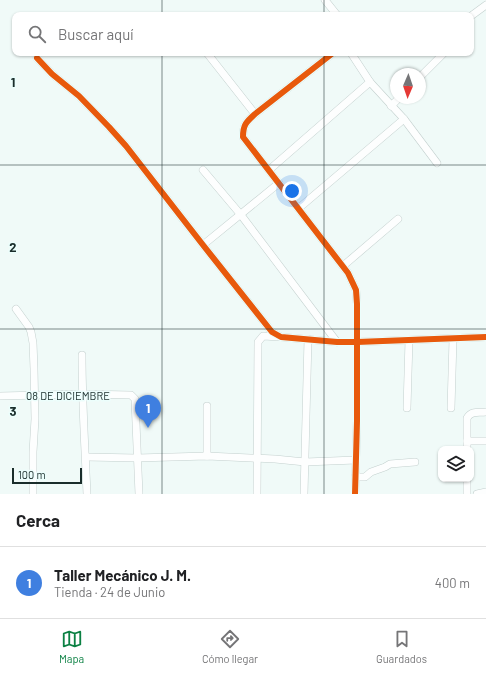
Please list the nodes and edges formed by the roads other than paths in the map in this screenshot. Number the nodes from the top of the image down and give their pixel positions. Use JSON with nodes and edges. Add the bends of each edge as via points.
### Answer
{"nodes":[{"id":1,"x":325,"y":0,"type":"edge"},
{"id":2,"x":486,"y":5,"type":"edge"},
{"id":3,"x":335,"y":12,"type":"edge"},
{"id":4,"x":474,"y":14,"type":"edge"},
{"id":5,"x":209,"y":56,"type":"edge"},
{"id":6,"x":329,"y":56,"type":"edge"},
{"id":7,"x":353,"y":56,"type":"edge"},
{"id":8,"x":441,"y":56,"type":"edge"},
{"id":9,"x":37,"y":58,"type":"dead end"},
{"id":10,"x":426,"y":71,"type":"edge"},
{"id":11,"x":370,"y":82,"type":"junction"},
{"id":12,"x":392,"y":106,"type":"joint"},
{"id":13,"x":255,"y":114,"type":"junction"},
{"id":14,"x":404,"y":119,"type":"junction"},
{"id":15,"x":437,"y":163,"type":"dead end"},
{"id":16,"x":203,"y":170,"type":"dead end"},
{"id":17,"x":269,"y":170,"type":"junction"},
{"id":18,"x":279,"y":183,"type":"junction"},
{"id":19,"x":299,"y":208,"type":"junction"},
{"id":20,"x":241,"y":215,"type":"junction"},
{"id":21,"x":398,"y":219,"type":"dead end"},
{"id":22,"x":203,"y":245,"type":"junction"},
{"id":23,"x":343,"y":266,"type":"junction"},
{"id":24,"x":16,"y":309,"type":"dead end"},
{"id":25,"x":280,"y":337,"type":"junction"},
{"id":26,"x":486,"y":337,"type":"edge"},
{"id":27,"x":308,"y":339,"type":"junction"},
{"id":28,"x":453,"y":339,"type":"junction"},
{"id":29,"x":409,"y":340,"type":"junction"},
{"id":30,"x":337,"y":342,"type":"junction"},
{"id":31,"x":357,"y":342,"type":"junction"},
{"id":32,"x":82,"y":355,"type":"dead end"},
{"id":33,"x":82,"y":394,"type":"junction"},
{"id":34,"x":35,"y":395,"type":"junction"},
{"id":35,"x":0,"y":396,"type":"edge"},
{"id":36,"x":207,"y":406,"type":"dead end"},
{"id":37,"x":407,"y":408,"type":"dead end"},
{"id":38,"x":452,"y":408,"type":"dead end"},
{"id":39,"x":486,"y":412,"type":"edge"},
{"id":40,"x":486,"y":441,"type":"edge"},
{"id":41,"x":467,"y":445,"type":"edge"},
{"id":42,"x":207,"y":456,"type":"junction"},
{"id":43,"x":86,"y":457,"type":"junction"},
{"id":44,"x":137,"y":458,"type":"junction"},
{"id":45,"x":257,"y":458,"type":"junction"},
{"id":46,"x":356,"y":460,"type":"junction"},
{"id":47,"x":305,"y":462,"type":"junction"},
{"id":48,"x":415,"y":462,"type":"dead end"},
{"id":49,"x":355,"y":476,"type":"junction"},
{"id":50,"x":467,"y":482,"type":"edge"},
{"id":51,"x":486,"y":492,"type":"edge"},
{"id":52,"x":33,"y":494,"type":"edge"},
{"id":53,"x":87,"y":494,"type":"edge"},
{"id":54,"x":139,"y":494,"type":"edge"},
{"id":55,"x":257,"y":494,"type":"edge"},
{"id":56,"x":304,"y":494,"type":"edge"},
{"id":57,"x":355,"y":494,"type":"edge"},
{"id":58,"x":467,"y":494,"type":"edge"},
{"id":59,"x":477,"y":494,"type":"edge"}],
"edges":[{"from":1,"to":3,"type":"street"},
{"from":2,"to":4,"type":"street"},
{"from":5,"to":13,"type":"street"},
{"from":6,"to":13,"type":"street"},
{"from":7,"to":11,"type":"street"},
{"from":8,"to":10,"type":"street"},
{"from":9,"to":22,"type":"street","via":[[114,132]]},
{"from":11,"to":12,"type":"street"},
{"from":11,"to":17,"type":"street"},
{"from":12,"to":14,"type":"street"},
{"from":13,"to":17,"type":"street","via":[[246,122],[243,137]]},
{"from":14,"to":15,"type":"street"},
{"from":14,"to":19,"type":"street"},
{"from":16,"to":20,"type":"street"},
{"from":17,"to":18,"type":"street"},
{"from":18,"to":19,"type":"street"},
{"from":18,"to":20,"type":"street"},
{"from":19,"to":23,"type":"street"},
{"from":20,"to":22,"type":"street"},
{"from":20,"to":30,"type":"street"},
{"from":21,"to":23,"type":"street"},
{"from":22,"to":25,"type":"street","via":[[272,332]]},
{"from":23,"to":31,"type":"street","via":[[356,290]]},
{"from":24,"to":34,"type":"street","via":[[32,332]]},
{"from":25,"to":27,"type":"street"},
{"from":25,"to":45,"type":"street","via":[[263,336],[258,342]]},
{"from":26,"to":28,"type":"street"},
{"from":27,"to":30,"type":"street"},
{"from":27,"to":47,"type":"street"},
{"from":28,"to":29,"type":"street"},
{"from":28,"to":38,"type":"street"},
{"from":29,"to":31,"type":"street"},
{"from":29,"to":37,"type":"street"},
{"from":30,"to":31,"type":"street"},
{"from":31,"to":46,"type":"street"},
{"from":32,"to":33,"type":"street"},
{"from":33,"to":34,"type":"street","name":"08 DE DICIEMBRE"},
{"from":33,"to":43,"type":"street"},
{"from":33,"to":44,"type":"street","name":"08 DE DICIEMBRE","via":[[131,395],[135,399]]},
{"from":34,"to":35,"type":"street","name":"08 DE DICIEMBRE"},
{"from":34,"to":52,"type":"street"},
{"from":36,"to":42,"type":"street"},
{"from":39,"to":41,"type":"street","via":[[475,412],[467,418]]},
{"from":40,"to":41,"type":"street"},
{"from":42,"to":44,"type":"street"},
{"from":42,"to":45,"type":"street"},
{"from":43,"to":44,"type":"street"},
{"from":43,"to":53,"type":"street"},
{"from":44,"to":54,"type":"street"},
{"from":45,"to":47,"type":"street"},
{"from":45,"to":55,"type":"street"},
{"from":46,"to":47,"type":"street"},
{"from":46,"to":49,"type":"street"},
{"from":47,"to":56,"type":"street"},
{"from":48,"to":49,"type":"street","via":[[390,464],[365,477]]},
{"from":49,"to":57,"type":"street"},
{"from":50,"to":58,"type":"street"},
{"from":51,"to":59,"type":"street"}]}
